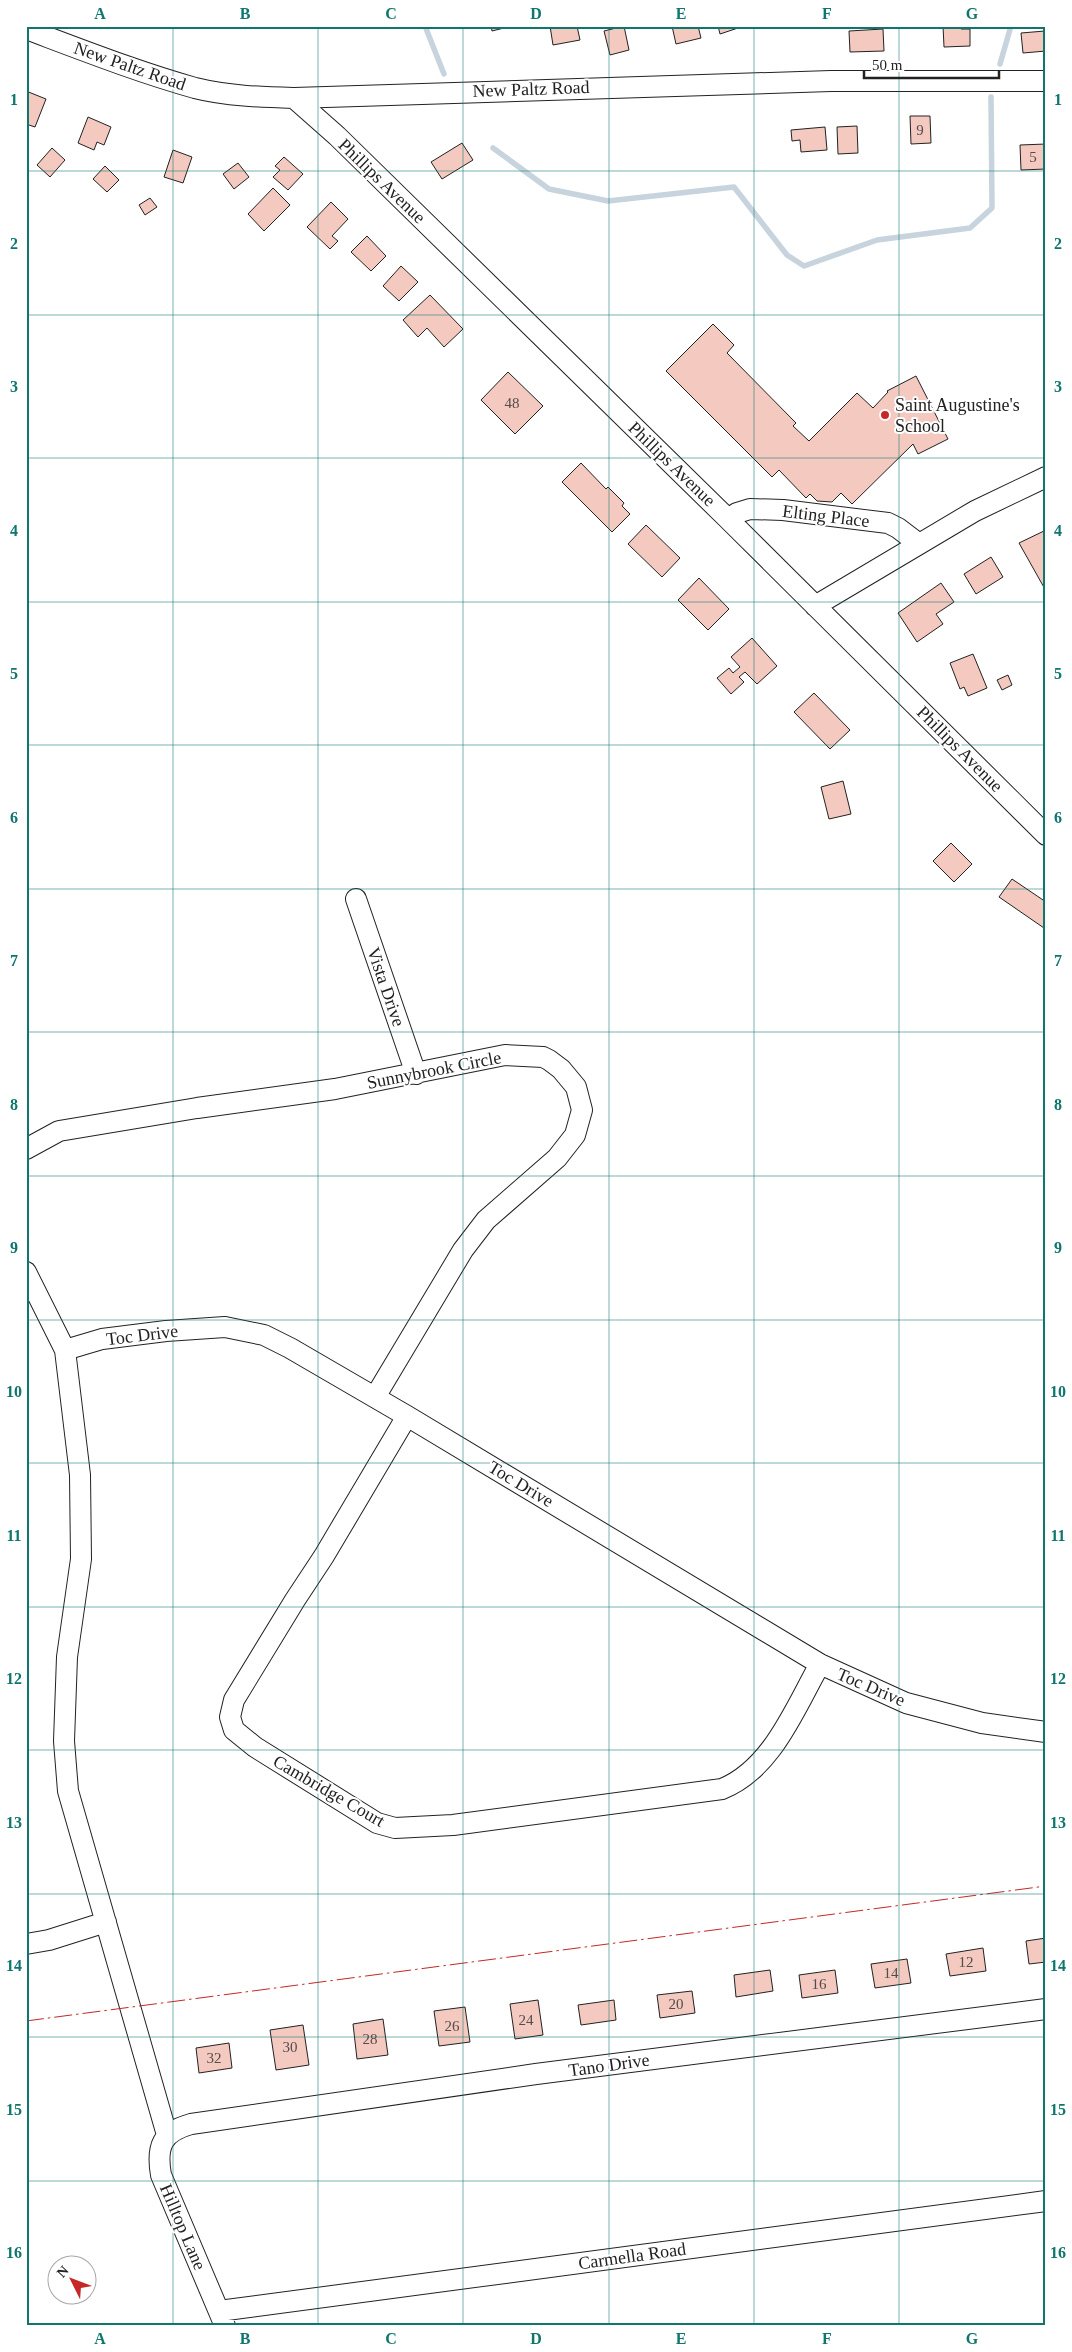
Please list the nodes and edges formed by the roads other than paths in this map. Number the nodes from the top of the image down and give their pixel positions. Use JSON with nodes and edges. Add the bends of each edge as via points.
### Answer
{"nodes":[{"id":1,"x":26,"y":29,"type":"edge"},
{"id":2,"x":1046,"y":81,"type":"edge"},
{"id":3,"x":294,"y":98,"type":"junction"},
{"id":4,"x":1046,"y":477,"type":"edge"},
{"id":5,"x":728,"y":519,"type":"junction"},
{"id":6,"x":919,"y":544,"type":"junction"},
{"id":7,"x":816,"y":606,"type":"junction"},
{"id":8,"x":1046,"y":835,"type":"edge"},
{"id":9,"x":356,"y":899,"type":"dead end"},
{"id":10,"x":416,"y":1074,"type":"junction"},
{"id":11,"x":26,"y":1149,"type":"edge"},
{"id":12,"x":26,"y":1272,"type":"edge"},
{"id":13,"x":65,"y":1350,"type":"junction"},
{"id":14,"x":375,"y":1397,"type":"junction"},
{"id":15,"x":407,"y":1416,"type":"junction"},
{"id":16,"x":820,"y":1664,"type":"junction"},
{"id":17,"x":1046,"y":1732,"type":"edge"},
{"id":18,"x":106,"y":1922,"type":"junction"},
{"id":19,"x":26,"y":1944,"type":"edge"},
{"id":20,"x":1046,"y":2009,"type":"edge"},
{"id":21,"x":170,"y":2132,"type":"junction"},
{"id":22,"x":1046,"y":2201,"type":"edge"},
{"id":23,"x":222,"y":2318,"type":"edge"}],
"edges":[{"from":1,"to":3,"type":"street","name":"New Paltz Road","via":[[119,64],[197,88],[252,97]]},
{"from":2,"to":3,"type":"street","name":"New Paltz Road","via":[[831,81]]},
{"from":3,"to":5,"type":"street","name":"Phillips Avenue","via":[[337,136]]},
{"from":4,"to":6,"type":"street","via":[[975,511]]},
{"from":5,"to":6,"type":"street","name":"Elting Place","via":[[750,509],[850,518],[888,524]]},
{"from":5,"to":7,"type":"street","name":"Phillips Avenue"},
{"from":6,"to":7,"type":"street"},
{"from":7,"to":8,"type":"street","name":"Phillips Avenue"},
{"from":9,"to":10,"type":"street","name":"Vista Drive"},
{"from":10,"to":11,"type":"street","name":"Sunnybrook Circle","via":[[59,1131]]},
{"from":10,"to":14,"type":"street","name":"Sunnybrook Circle","via":[[505,1055],[542,1057],[562,1069],[576,1087],[582,1110],[575,1135],[558,1158],[486,1220],[463,1250]]},
{"from":12,"to":13,"type":"street"},
{"from":13,"to":14,"type":"street","name":"Toc Drive","via":[[102,1340],[225,1327],[264,1335]]},
{"from":13,"to":18,"type":"street","via":[[80,1475],[81,1559],[67,1657],[64,1741],[68,1791]]},
{"from":14,"to":15,"type":"street","name":"Toc Drive"},
{"from":15,"to":16,"type":"street","name":"Toc Drive"},
{"from":15,"to":16,"type":"street","name":"Cambridge Court","via":[[234,1700],[230,1716],[234,1730],[255,1747],[377,1823],[395,1828],[453,1825],[722,1789],[750,1774],[780,1735]]},
{"from":16,"to":17,"type":"street","name":"Toc Drive","via":[[906,1703],[982,1723]]},
{"from":18,"to":19,"type":"street"},
{"from":18,"to":21,"type":"street"},
{"from":20,"to":21,"type":"street","name":"Tano Drive","via":[[536,2074],[191,2124]]},
{"from":21,"to":23,"type":"street","name":"Hilltop Lane","via":[[159,2154],[161,2175]]},
{"from":22,"to":23,"type":"street","name":"Carmella Road"}]}
